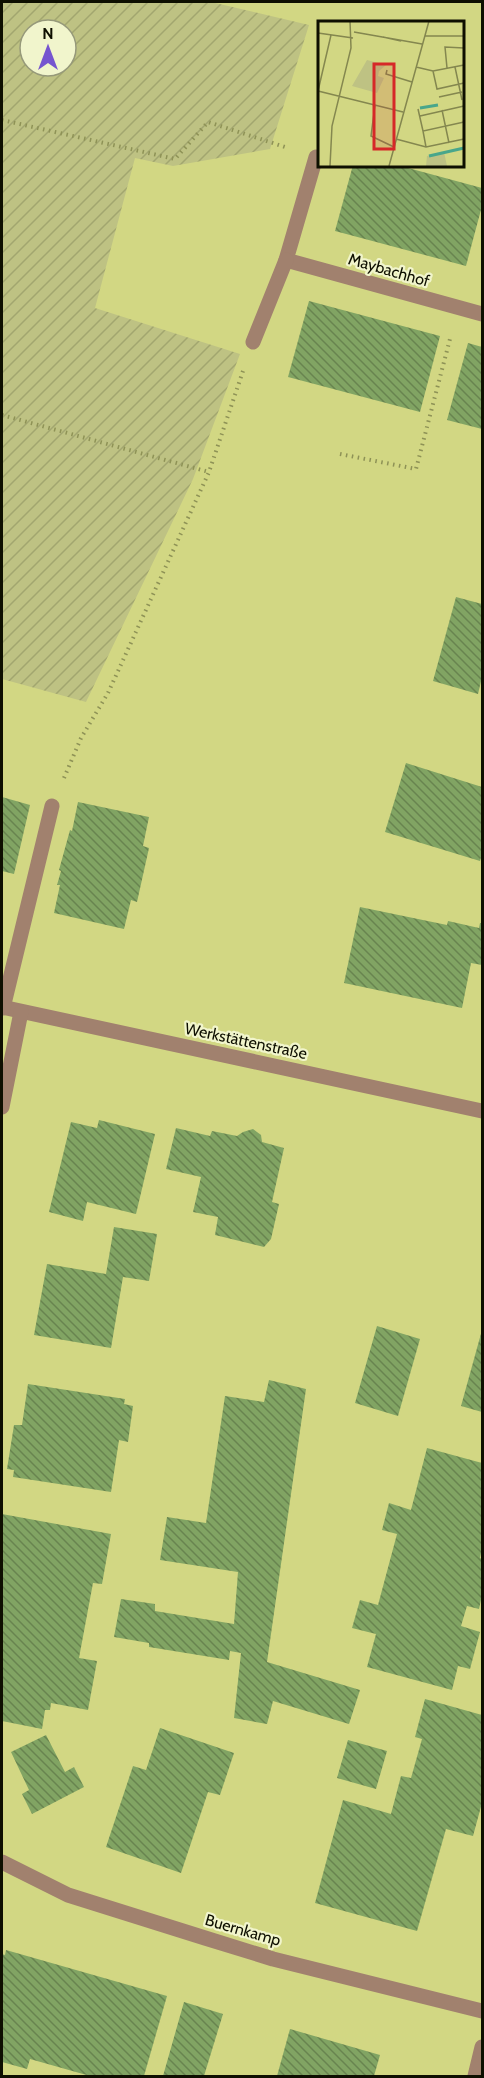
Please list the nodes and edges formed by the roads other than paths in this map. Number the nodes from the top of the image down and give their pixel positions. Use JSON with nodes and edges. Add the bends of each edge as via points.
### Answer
{"nodes":[{"id":1,"x":316,"y":157,"type":"road end"},
{"id":2,"x":286,"y":260,"type":"junction"},
{"id":3,"x":483,"y":314,"type":"edge"},
{"id":4,"x":253,"y":342,"type":"road end"},
{"id":5,"x":52,"y":806,"type":"road end"},
{"id":6,"x":2,"y":1008,"type":"edge"},
{"id":7,"x":21,"y":1012,"type":"junction"},
{"id":8,"x":2,"y":1107,"type":"edge"},
{"id":9,"x":483,"y":1111,"type":"edge"},
{"id":10,"x":2,"y":1862,"type":"edge"},
{"id":11,"x":483,"y":2011,"type":"edge"},
{"id":12,"x":483,"y":2047,"type":"edge"},
{"id":13,"x":475,"y":2076,"type":"edge"}],
"edges":[{"from":1,"to":2,"type":"street"},
{"from":2,"to":3,"type":"street","name":"Maybachhof"},
{"from":2,"to":4,"type":"street"},
{"from":5,"to":6,"type":"street"},
{"from":6,"to":7,"type":"street","name":"Werkstättenstraße"},
{"from":7,"to":8,"type":"street"},
{"from":7,"to":9,"type":"street","name":"Werkstättenstraße"},
{"from":10,"to":11,"type":"street","name":"Buernkamp","via":[[68,1895],[205,1938],[273,1959]]},
{"from":12,"to":13,"type":"street"}]}
